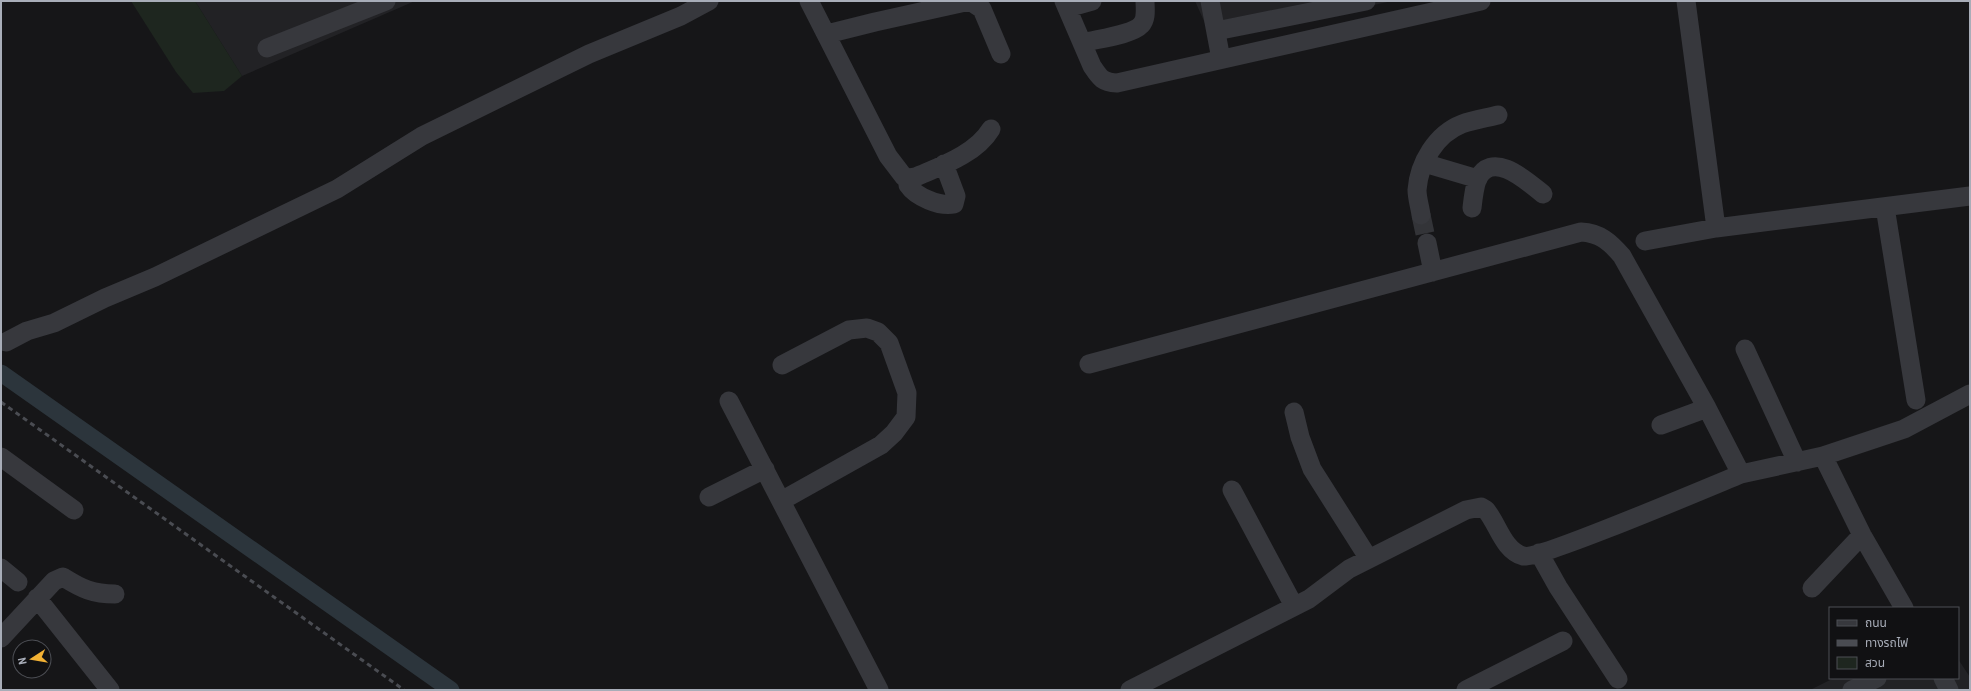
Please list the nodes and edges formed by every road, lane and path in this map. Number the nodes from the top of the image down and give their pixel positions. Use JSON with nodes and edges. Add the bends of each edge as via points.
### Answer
{"nodes":[{"id":1,"x":386,"y":1,"type":"edge"},
{"id":2,"x":709,"y":1,"type":"edge"},
{"id":3,"x":809,"y":1,"type":"edge"},
{"id":4,"x":970,"y":1,"type":"edge"},
{"id":5,"x":1092,"y":1,"type":"edge"},
{"id":6,"x":1145,"y":1,"type":"edge"},
{"id":7,"x":1210,"y":1,"type":"edge"},
{"id":8,"x":1366,"y":1,"type":"edge"},
{"id":9,"x":1481,"y":1,"type":"edge"},
{"id":10,"x":1686,"y":1,"type":"edge"},
{"id":11,"x":1066,"y":4,"type":"edge"},
{"id":12,"x":1216,"y":31,"type":"junction"},
{"id":13,"x":827,"y":34,"type":"junction"},
{"id":14,"x":1082,"y":43,"type":"junction"},
{"id":15,"x":267,"y":48,"type":"dead end"},
{"id":16,"x":1001,"y":54,"type":"dead end"},
{"id":17,"x":1221,"y":59,"type":"junction"},
{"id":18,"x":1498,"y":115,"type":"dead end"},
{"id":19,"x":990,"y":129,"type":"dead end"},
{"id":20,"x":1424,"y":163,"type":"junction"},
{"id":21,"x":944,"y":164,"type":"junction"},
{"id":22,"x":908,"y":178,"type":"junction"},
{"id":23,"x":1478,"y":179,"type":"junction"},
{"id":24,"x":1544,"y":194,"type":"dead end"},
{"id":25,"x":1970,"y":196,"type":"edge"},
{"id":26,"x":1885,"y":207,"type":"junction"},
{"id":27,"x":1472,"y":208,"type":"dead end"},
{"id":28,"x":1421,"y":215,"type":"tunnel mouth"},
{"id":29,"x":1716,"y":228,"type":"junction"},
{"id":30,"x":1645,"y":241,"type":"dead end"},
{"id":31,"x":1427,"y":243,"type":"tunnel mouth"},
{"id":32,"x":1433,"y":272,"type":"junction"},
{"id":33,"x":6,"y":342,"type":"dead end"},
{"id":34,"x":1745,"y":349,"type":"dead end"},
{"id":35,"x":1089,"y":364,"type":"dead end"},
{"id":36,"x":782,"y":365,"type":"dead end"},
{"id":37,"x":1970,"y":394,"type":"edge"},
{"id":38,"x":1916,"y":400,"type":"dead end"},
{"id":39,"x":729,"y":401,"type":"dead end"},
{"id":40,"x":1707,"y":408,"type":"junction"},
{"id":41,"x":1294,"y":412,"type":"dead end"},
{"id":42,"x":1662,"y":425,"type":"dead end"},
{"id":43,"x":1823,"y":456,"type":"junction"},
{"id":44,"x":1,"y":457,"type":"edge"},
{"id":45,"x":1797,"y":462,"type":"junction"},
{"id":46,"x":765,"y":469,"type":"junction"},
{"id":47,"x":1741,"y":474,"type":"junction"},
{"id":48,"x":1232,"y":490,"type":"dead end"},
{"id":49,"x":709,"y":497,"type":"dead end"},
{"id":50,"x":781,"y":501,"type":"junction"},
{"id":51,"x":74,"y":510,"type":"dead end"},
{"id":52,"x":1862,"y":535,"type":"junction"},
{"id":53,"x":1539,"y":553,"type":"junction"},
{"id":54,"x":1369,"y":559,"type":"junction"},
{"id":55,"x":1,"y":568,"type":"edge"},
{"id":56,"x":18,"y":582,"type":"dead end"},
{"id":57,"x":1812,"y":588,"type":"dead end"},
{"id":58,"x":115,"y":594,"type":"dead end"},
{"id":59,"x":37,"y":598,"type":"junction"},
{"id":60,"x":1294,"y":606,"type":"junction"},
{"id":61,"x":1903,"y":607,"type":"edge"},
{"id":62,"x":1,"y":638,"type":"edge"},
{"id":63,"x":1563,"y":641,"type":"dead end"},
{"id":64,"x":1618,"y":679,"type":"dead end"},
{"id":65,"x":1875,"y":679,"type":"edge"},
{"id":66,"x":1944,"y":679,"type":"edge"},
{"id":67,"x":1855,"y":689,"type":"edge"},
{"id":68,"x":110,"y":690,"type":"edge"},
{"id":69,"x":880,"y":690,"type":"edge"},
{"id":70,"x":1130,"y":690,"type":"edge"},
{"id":71,"x":1466,"y":690,"type":"edge"},
{"id":72,"x":1949,"y":690,"type":"edge"}],
"edges":[{"from":1,"to":15,"type":"street"},
{"from":2,"to":33,"type":"street","via":[[681,16],[589,54],[422,136],[337,189],[155,277]]},
{"from":3,"to":13,"type":"street"},
{"from":4,"to":13,"type":"street"},
{"from":4,"to":16,"type":"street","via":[[982,8]]},
{"from":5,"to":11,"type":"street"},
{"from":6,"to":14,"type":"street","via":[[1145,18],[1141,25],[1127,32]]},
{"from":7,"to":12,"type":"street"},
{"from":8,"to":12,"type":"street"},
{"from":9,"to":17,"type":"street"},
{"from":10,"to":29,"type":"street"},
{"from":11,"to":14,"type":"street"},
{"from":12,"to":17,"type":"street"},
{"from":13,"to":22,"type":"street","via":[[888,156],[900,174]]},
{"from":14,"to":17,"type":"street","via":[[1098,76],[1106,82],[1117,82]]},
{"from":18,"to":20,"type":"street","via":[[1462,124],[1444,133]]},
{"from":19,"to":21,"type":"street","via":[[976,145]]},
{"from":20,"to":23,"type":"street"},
{"from":20,"to":28,"type":"street","via":[[1417,192]]},
{"from":21,"to":22,"type":"street"},
{"from":21,"to":22,"type":"street","via":[[956,196],[954,204],[948,205],[918,195],[908,185]]},
{"from":23,"to":24,"type":"street","via":[[1488,169],[1508,168]]},
{"from":23,"to":27,"type":"street"},
{"from":25,"to":26,"type":"street"},
{"from":26,"to":29,"type":"street"},
{"from":26,"to":38,"type":"street"},
{"from":29,"to":30,"type":"street"},
{"from":31,"to":32,"type":"street"},
{"from":32,"to":35,"type":"street"},
{"from":32,"to":40,"type":"street","via":[[1581,232],[1593,232],[1606,239],[1622,256]]},
{"from":34,"to":45,"type":"street"},
{"from":36,"to":50,"type":"street","via":[[848,330],[867,328],[878,332],[889,343],[907,393],[906,417],[881,445]]},
{"from":37,"to":43,"type":"street","via":[[1904,429]]},
{"from":39,"to":46,"type":"street"},
{"from":40,"to":42,"type":"street"},
{"from":40,"to":47,"type":"street"},
{"from":41,"to":54,"type":"street","via":[[1312,469]]},
{"from":43,"to":45,"type":"street"},
{"from":43,"to":52,"type":"street"},
{"from":44,"to":51,"type":"street"},
{"from":45,"to":47,"type":"street"},
{"from":46,"to":49,"type":"street"},
{"from":46,"to":50,"type":"street"},
{"from":47,"to":53,"type":"street"},
{"from":48,"to":60,"type":"street"},
{"from":50,"to":69,"type":"street"},
{"from":52,"to":57,"type":"street"},
{"from":52,"to":61,"type":"street"},
{"from":53,"to":54,"type":"street","via":[[1525,556],[1512,550],[1490,515],[1481,507],[1466,510]]},
{"from":53,"to":64,"type":"street"},
{"from":54,"to":60,"type":"street","via":[[1349,569],[1309,599]]},
{"from":55,"to":56,"type":"street"},
{"from":58,"to":59,"type":"street","via":[[97,594],[63,577],[54,581]]},
{"from":59,"to":62,"type":"street"},
{"from":59,"to":68,"type":"street"},
{"from":60,"to":70,"type":"street"},
{"from":63,"to":71,"type":"street"},
{"from":65,"to":67,"type":"street"},
{"from":66,"to":72,"type":"street"}]}
